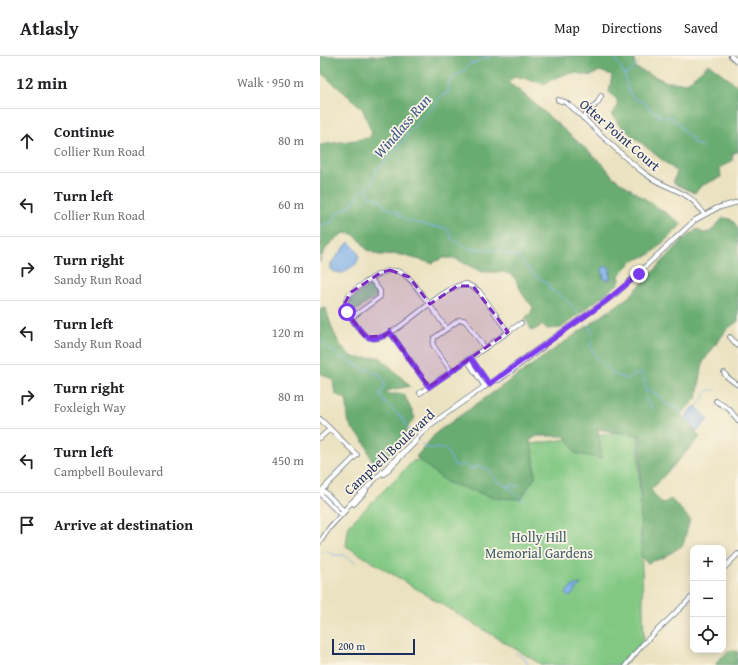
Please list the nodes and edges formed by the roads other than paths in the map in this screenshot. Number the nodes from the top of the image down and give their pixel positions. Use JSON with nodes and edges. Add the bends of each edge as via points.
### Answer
{"nodes":[{"id":1,"x":732,"y":56,"type":"edge"},
{"id":2,"x":738,"y":62,"type":"edge"},
{"id":3,"x":601,"y":96,"type":"dead end"},
{"id":4,"x":558,"y":100,"type":"dead end"},
{"id":5,"x":583,"y":118,"type":"junction"},
{"id":6,"x":738,"y":202,"type":"edge"},
{"id":7,"x":704,"y":214,"type":"junction"},
{"id":8,"x":371,"y":279,"type":"junction"},
{"id":9,"x":430,"y":304,"type":"junction"},
{"id":10,"x":351,"y":318,"type":"junction"},
{"id":11,"x":521,"y":323,"type":"dead end"},
{"id":12,"x":447,"y":329,"type":"junction"},
{"id":13,"x":390,"y":332,"type":"junction"},
{"id":14,"x":508,"y":332,"type":"junction"},
{"id":15,"x":730,"y":336,"type":"dead end"},
{"id":16,"x":738,"y":346,"type":"edge"},
{"id":17,"x":485,"y":348,"type":"junction"},
{"id":18,"x":469,"y":359,"type":"junction"},
{"id":19,"x":451,"y":371,"type":"junction"},
{"id":20,"x":724,"y":373,"type":"dead end"},
{"id":21,"x":489,"y":384,"type":"junction"},
{"id":22,"x":738,"y":385,"type":"edge"},
{"id":23,"x":429,"y":387,"type":"junction"},
{"id":24,"x":420,"y":393,"type":"dead end"},
{"id":25,"x":716,"y":401,"type":"dead end"},
{"id":26,"x":320,"y":419,"type":"edge"},
{"id":27,"x":738,"y":420,"type":"edge"},
{"id":28,"x":330,"y":428,"type":"junction"},
{"id":29,"x":320,"y":438,"type":"edge"},
{"id":30,"x":320,"y":491,"type":"edge"},
{"id":31,"x":342,"y":513,"type":"junction"},
{"id":32,"x":320,"y":542,"type":"edge"},
{"id":33,"x":738,"y":554,"type":"edge"},
{"id":34,"x":726,"y":566,"type":"edge"},
{"id":35,"x":690,"y":599,"type":"edge"},
{"id":36,"x":626,"y":665,"type":"edge"}],
"edges":[{"from":1,"to":2,"type":"street"},
{"from":3,"to":5,"type":"street"},
{"from":4,"to":5,"type":"street","name":"Otter Point Court","via":[[565,102]]},
{"from":5,"to":7,"type":"street","name":"Otter Point Court","via":[[639,169],[664,186],[690,197]]},
{"from":6,"to":7,"type":"street","name":"Campbell Boulevard"},
{"from":7,"to":21,"type":"street","name":"Campbell Boulevard","via":[[622,290]]},
{"from":8,"to":9,"type":"street","via":[[386,271],[402,272],[411,279]]},
{"from":8,"to":10,"type":"street","via":[[347,298],[345,308]]},
{"from":8,"to":10,"type":"street","via":[[380,291],[380,297]]},
{"from":9,"to":12,"type":"street"},
{"from":9,"to":13,"type":"street"},
{"from":9,"to":14,"type":"street","via":[[457,286],[471,285],[479,291]]},
{"from":10,"to":13,"type":"street","via":[[368,338],[380,338]]},
{"from":11,"to":14,"type":"street"},
{"from":12,"to":17,"type":"street","via":[[459,320],[465,320]]},
{"from":12,"to":19,"type":"street","via":[[432,342]]},
{"from":13,"to":23,"type":"street"},
{"from":14,"to":17,"type":"street"},
{"from":15,"to":16,"type":"street"},
{"from":17,"to":18,"type":"street"},
{"from":18,"to":19,"type":"street"},
{"from":18,"to":21,"type":"street"},
{"from":19,"to":23,"type":"street"},
{"from":20,"to":22,"type":"street"},
{"from":21,"to":31,"type":"street","name":"Campbell Boulevard","via":[[424,430]]},
{"from":23,"to":24,"type":"street"},
{"from":25,"to":27,"type":"street","via":[[729,409]]},
{"from":26,"to":28,"type":"street"},
{"from":28,"to":29,"type":"street"},
{"from":28,"to":30,"type":"street","via":[[357,456]]},
{"from":30,"to":31,"type":"street","via":[[325,492]]},
{"from":31,"to":32,"type":"street","name":"Campbell Boulevard"},
{"from":33,"to":34,"type":"street"},
{"from":35,"to":36,"type":"street","via":[[642,644]]}]}
